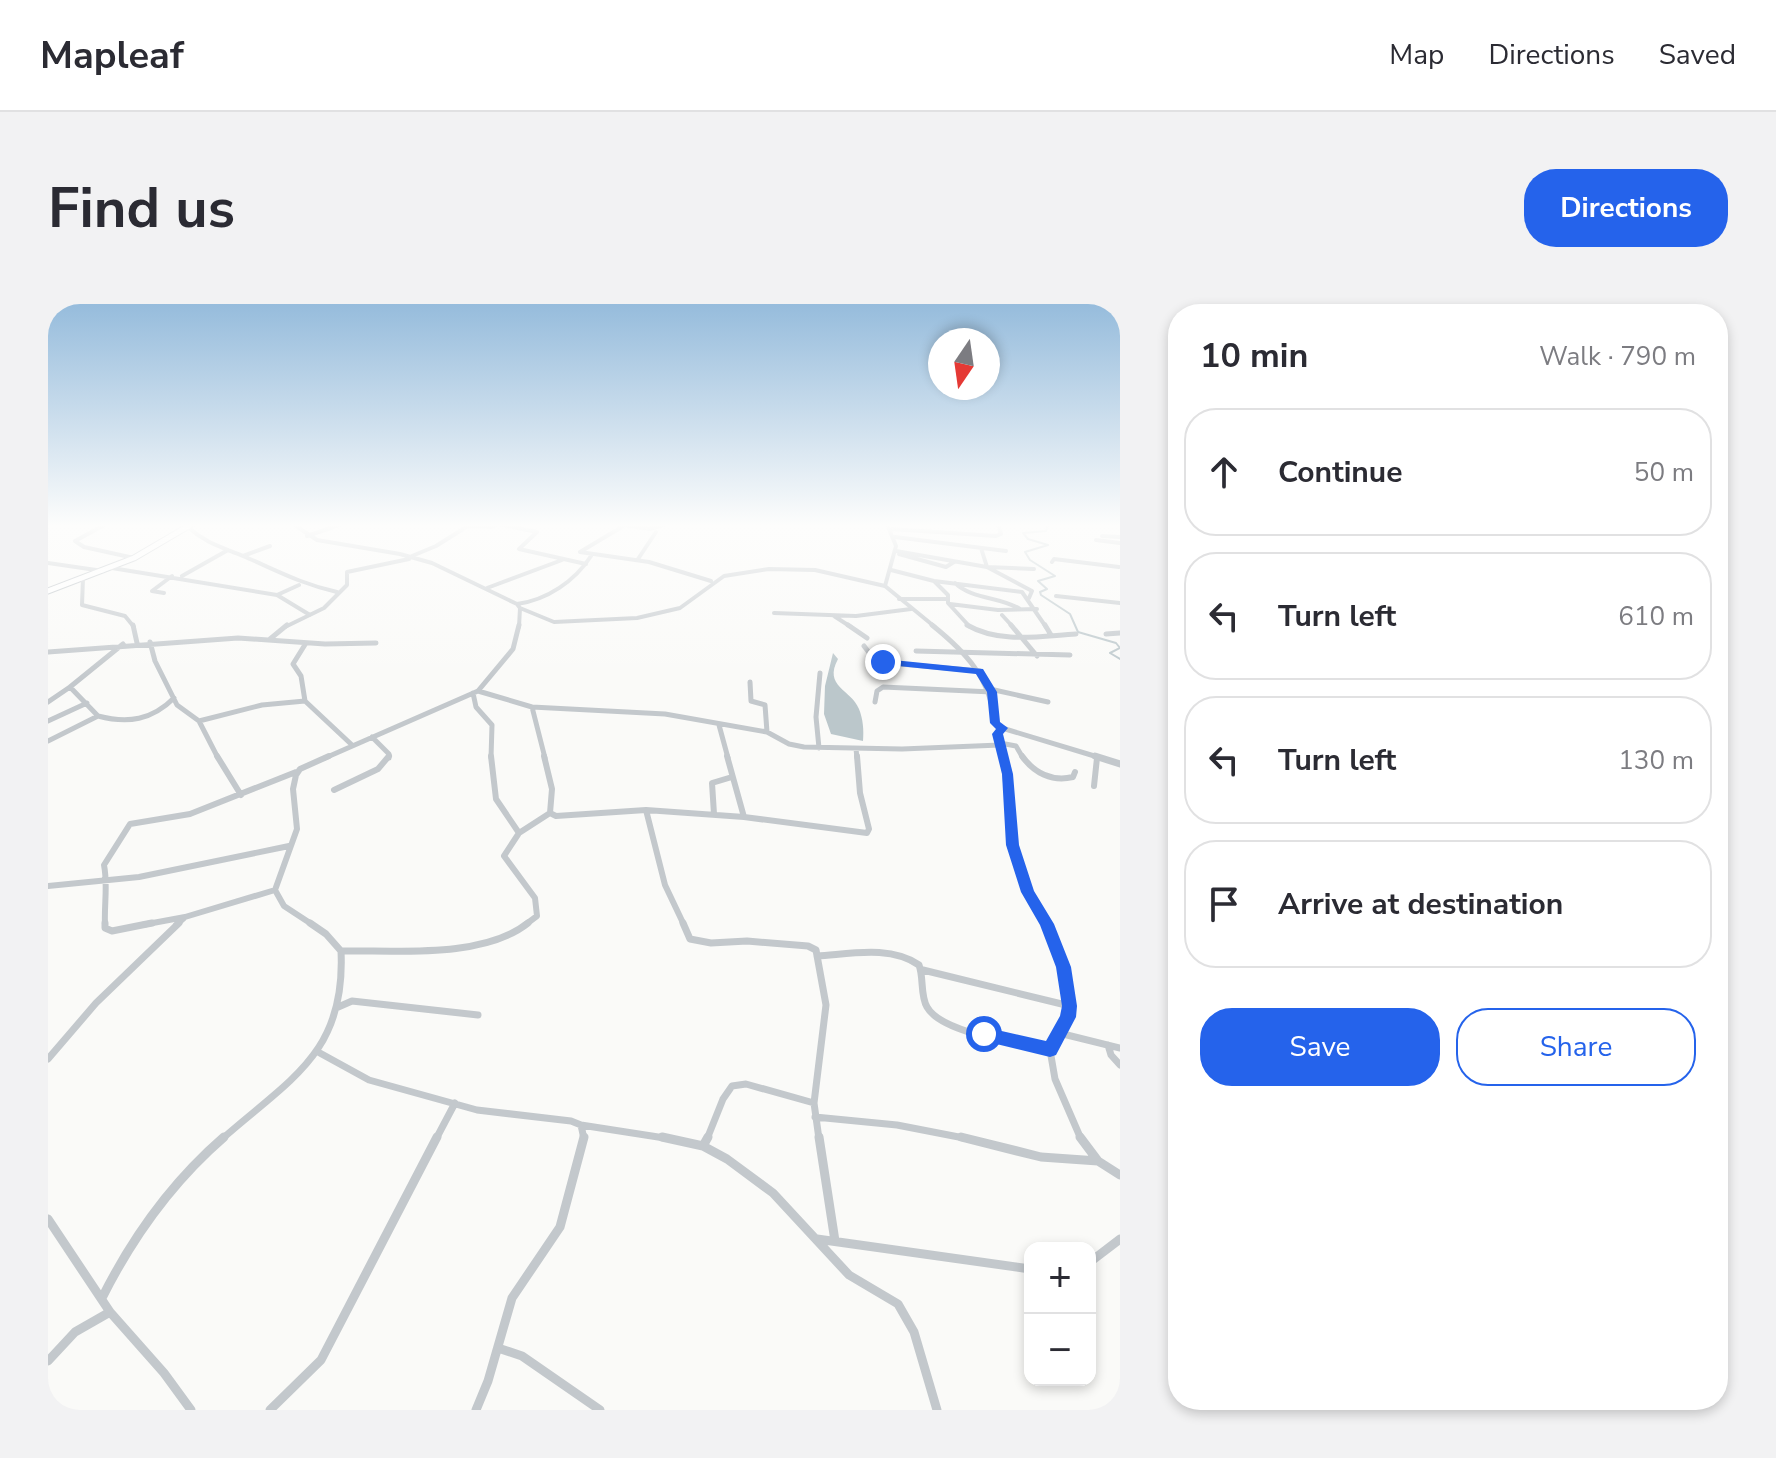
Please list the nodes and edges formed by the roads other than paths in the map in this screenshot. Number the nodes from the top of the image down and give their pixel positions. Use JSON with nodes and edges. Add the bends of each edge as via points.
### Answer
{"nodes":[{"id":1,"x":90,"y":576,"type":"edge"},
{"id":2,"x":172,"y":576,"type":"joint"},
{"id":3,"x":284,"y":576,"type":"edge"},
{"id":4,"x":347,"y":576,"type":"edge"},
{"id":5,"x":458,"y":576,"type":"edge"},
{"id":6,"x":520,"y":576,"type":"edge"},
{"id":7,"x":578,"y":576,"type":"edge"},
{"id":8,"x":693,"y":576,"type":"edge"},
{"id":9,"x":726,"y":576,"type":"edge"},
{"id":10,"x":834,"y":576,"type":"edge"},
{"id":11,"x":889,"y":576,"type":"edge"},
{"id":12,"x":913,"y":576,"type":"edge"},
{"id":13,"x":947,"y":576,"type":"edge"},
{"id":14,"x":1003,"y":576,"type":"edge"},
{"id":15,"x":180,"y":577,"type":"joint"},
{"id":16,"x":83,"y":578,"type":"junction"},
{"id":17,"x":711,"y":581,"type":"junction"},
{"id":18,"x":934,"y":581,"type":"junction"},
{"id":19,"x":956,"y":582,"type":"junction"},
{"id":20,"x":302,"y":584,"type":"junction"},
{"id":21,"x":885,"y":586,"type":"junction"},
{"id":22,"x":487,"y":588,"type":"junction"},
{"id":23,"x":48,"y":590,"type":"edge"},
{"id":24,"x":337,"y":592,"type":"junction"},
{"id":25,"x":164,"y":593,"type":"dead end"},
{"id":26,"x":277,"y":595,"type":"junction"},
{"id":27,"x":1056,"y":596,"type":"dead end"},
{"id":28,"x":1029,"y":598,"type":"junction"},
{"id":29,"x":898,"y":599,"type":"junction"},
{"id":30,"x":948,"y":602,"type":"junction"},
{"id":31,"x":1120,"y":603,"type":"edge"},
{"id":32,"x":519,"y":606,"type":"junction"},
{"id":33,"x":911,"y":609,"type":"junction"},
{"id":34,"x":1020,"y":609,"type":"junction"},
{"id":35,"x":1037,"y":609,"type":"junction"},
{"id":36,"x":774,"y":613,"type":"dead end"},
{"id":37,"x":310,"y":615,"type":"junction"},
{"id":38,"x":1002,"y":615,"type":"dead end"},
{"id":39,"x":834,"y":616,"type":"junction"},
{"id":40,"x":1120,"y":633,"type":"edge"},
{"id":41,"x":1076,"y":634,"type":"dead end"},
{"id":42,"x":1106,"y":634,"type":"dead end"},
{"id":43,"x":1051,"y":635,"type":"junction"},
{"id":44,"x":1024,"y":637,"type":"junction"},
{"id":45,"x":867,"y":638,"type":"dead end"},
{"id":46,"x":270,"y":639,"type":"junction"},
{"id":47,"x":150,"y":642,"type":"junction"},
{"id":48,"x":137,"y":643,"type":"junction"},
{"id":49,"x":306,"y":643,"type":"junction"},
{"id":50,"x":376,"y":643,"type":"dead end"},
{"id":51,"x":123,"y":644,"type":"junction"},
{"id":52,"x":864,"y":646,"type":"dead end"},
{"id":53,"x":916,"y":651,"type":"dead end"},
{"id":54,"x":48,"y":652,"type":"edge"},
{"id":55,"x":965,"y":653,"type":"junction"},
{"id":56,"x":1070,"y":655,"type":"dead end"},
{"id":57,"x":1037,"y":656,"type":"junction"},
{"id":58,"x":980,"y":671,"type":"junction"},
{"id":59,"x":820,"y":673,"type":"dead end"},
{"id":60,"x":750,"y":682,"type":"dead end"},
{"id":61,"x":70,"y":687,"type":"junction"},
{"id":62,"x":991,"y":691,"type":"junction"},
{"id":63,"x":475,"y":692,"type":"junction"},
{"id":64,"x":174,"y":698,"type":"junction"},
{"id":65,"x":305,"y":701,"type":"junction"},
{"id":66,"x":48,"y":702,"type":"edge"},
{"id":67,"x":875,"y":702,"type":"dead end"},
{"id":68,"x":1048,"y":702,"type":"dead end"},
{"id":69,"x":87,"y":703,"type":"junction"},
{"id":70,"x":532,"y":707,"type":"junction"},
{"id":71,"x":98,"y":716,"type":"junction"},
{"id":72,"x":48,"y":721,"type":"edge"},
{"id":73,"x":199,"y":721,"type":"junction"},
{"id":74,"x":719,"y":725,"type":"junction"},
{"id":75,"x":1002,"y":728,"type":"junction"},
{"id":76,"x":767,"y":732,"type":"junction"},
{"id":77,"x":372,"y":737,"type":"junction"},
{"id":78,"x":48,"y":741,"type":"edge"},
{"id":79,"x":1000,"y":744,"type":"junction"},
{"id":80,"x":352,"y":745,"type":"junction"},
{"id":81,"x":819,"y":748,"type":"junction"},
{"id":82,"x":856,"y":749,"type":"junction"},
{"id":83,"x":1097,"y":758,"type":"junction"},
{"id":84,"x":1120,"y":764,"type":"edge"},
{"id":85,"x":296,"y":772,"type":"junction"},
{"id":86,"x":1075,"y":772,"type":"dead end"},
{"id":87,"x":732,"y":777,"type":"junction"},
{"id":88,"x":1094,"y":786,"type":"dead end"},
{"id":89,"x":334,"y":790,"type":"dead end"},
{"id":90,"x":241,"y":795,"type":"junction"},
{"id":91,"x":646,"y":810,"type":"junction"},
{"id":92,"x":550,"y":813,"type":"junction"},
{"id":93,"x":714,"y":814,"type":"junction"},
{"id":94,"x":744,"y":817,"type":"junction"},
{"id":95,"x":519,"y":833,"type":"junction"},
{"id":96,"x":289,"y":846,"type":"junction"},
{"id":97,"x":108,"y":883,"type":"junction"},
{"id":98,"x":48,"y":886,"type":"edge"},
{"id":99,"x":275,"y":890,"type":"junction"},
{"id":100,"x":185,"y":917,"type":"junction"},
{"id":101,"x":341,"y":951,"type":"junction"},
{"id":102,"x":817,"y":956,"type":"junction"},
{"id":103,"x":923,"y":970,"type":"junction"},
{"id":104,"x":1070,"y":1006,"type":"junction"},
{"id":105,"x":336,"y":1008,"type":"junction"},
{"id":106,"x":478,"y":1015,"type":"dead end"},
{"id":107,"x":1059,"y":1033,"type":"junction"},
{"id":108,"x":1108,"y":1045,"type":"junction"},
{"id":109,"x":1120,"y":1048,"type":"edge"},
{"id":110,"x":1050,"y":1050,"type":"junction"},
{"id":111,"x":318,"y":1052,"type":"junction"},
{"id":112,"x":48,"y":1059,"type":"edge"},
{"id":113,"x":1120,"y":1065,"type":"edge"},
{"id":114,"x":455,"y":1103,"type":"junction"},
{"id":115,"x":814,"y":1103,"type":"junction"},
{"id":116,"x":815,"y":1117,"type":"junction"},
{"id":117,"x":581,"y":1125,"type":"junction"},
{"id":118,"x":703,"y":1146,"type":"junction"},
{"id":119,"x":1098,"y":1161,"type":"junction"},
{"id":120,"x":1120,"y":1175,"type":"edge"},
{"id":121,"x":48,"y":1219,"type":"edge"},
{"id":122,"x":817,"y":1239,"type":"junction"},
{"id":123,"x":1120,"y":1239,"type":"edge"},
{"id":124,"x":835,"y":1241,"type":"junction"},
{"id":125,"x":1096,"y":1257,"type":"edge"},
{"id":126,"x":1024,"y":1268,"type":"edge"},
{"id":127,"x":102,"y":1298,"type":"junction"},
{"id":128,"x":110,"y":1312,"type":"junction"},
{"id":129,"x":498,"y":1348,"type":"junction"},
{"id":130,"x":48,"y":1361,"type":"edge"},
{"id":131,"x":191,"y":1410,"type":"edge"},
{"id":132,"x":270,"y":1410,"type":"edge"},
{"id":133,"x":476,"y":1410,"type":"edge"},
{"id":134,"x":600,"y":1410,"type":"edge"},
{"id":135,"x":937,"y":1410,"type":"edge"}],
"edges":[{"from":1,"to":16,"type":"main road"},
{"from":2,"to":15,"type":"street"},
{"from":2,"to":25,"type":"street","via":[[152,591]]},
{"from":3,"to":20,"type":"street"},
{"from":4,"to":24,"type":"street","via":[[348,583]]},
{"from":5,"to":22,"type":"street"},
{"from":6,"to":22,"type":"street"},
{"from":7,"to":32,"type":"street"},
{"from":8,"to":17,"type":"street"},
{"from":9,"to":17,"type":"street"},
{"from":10,"to":21,"type":"street"},
{"from":11,"to":21,"type":"street"},
{"from":12,"to":18,"type":"street"},
{"from":13,"to":19,"type":"street"},
{"from":14,"to":28,"type":"street","via":[[1032,591]]},
{"from":15,"to":26,"type":"street"},
{"from":16,"to":23,"type":"main road"},
{"from":16,"to":48,"type":"street","via":[[82,605],[125,614]]},
{"from":17,"to":32,"type":"street","via":[[690,603],[658,615],[558,623]]},
{"from":18,"to":19,"type":"street"},
{"from":18,"to":30,"type":"street"},
{"from":19,"to":28,"type":"street","via":[[1019,591]]},
{"from":19,"to":34,"type":"street","via":[[973,595],[1009,601]]},
{"from":20,"to":24,"type":"street"},
{"from":20,"to":26,"type":"street"},
{"from":21,"to":29,"type":"street"},
{"from":22,"to":32,"type":"street"},
{"from":24,"to":37,"type":"street"},
{"from":26,"to":37,"type":"street"},
{"from":27,"to":31,"type":"street"},
{"from":28,"to":35,"type":"street"},
{"from":29,"to":30,"type":"street"},
{"from":29,"to":33,"type":"street"},
{"from":30,"to":34,"type":"street"},
{"from":30,"to":44,"type":"street","via":[[970,627]]},
{"from":32,"to":63,"type":"street","via":[[513,649]]},
{"from":33,"to":39,"type":"street"},
{"from":33,"to":55,"type":"street"},
{"from":34,"to":35,"type":"street"},
{"from":35,"to":43,"type":"street"},
{"from":36,"to":39,"type":"street"},
{"from":37,"to":46,"type":"street"},
{"from":38,"to":44,"type":"street"},
{"from":39,"to":45,"type":"street"},
{"from":40,"to":42,"type":"street"},
{"from":41,"to":43,"type":"street"},
{"from":43,"to":44,"type":"street"},
{"from":44,"to":57,"type":"street"},
{"from":46,"to":47,"type":"street"},
{"from":46,"to":49,"type":"street"},
{"from":47,"to":48,"type":"street"},
{"from":47,"to":64,"type":"street"},
{"from":48,"to":51,"type":"street"},
{"from":49,"to":50,"type":"street"},
{"from":49,"to":65,"type":"street","via":[[293,664]]},
{"from":51,"to":54,"type":"street"},
{"from":51,"to":61,"type":"street"},
{"from":52,"to":58,"type":"street","via":[[874,659],[889,663]]},
{"from":53,"to":55,"type":"street"},
{"from":55,"to":57,"type":"street"},
{"from":55,"to":58,"type":"street"},
{"from":56,"to":57,"type":"street"},
{"from":58,"to":62,"type":"street"},
{"from":59,"to":81,"type":"street"},
{"from":60,"to":76,"type":"street","via":[[751,700],[765,705]]},
{"from":61,"to":66,"type":"street"},
{"from":61,"to":69,"type":"street"},
{"from":62,"to":67,"type":"street","via":[[883,687]]},
{"from":62,"to":68,"type":"street"},
{"from":62,"to":75,"type":"street","via":[[995,723]]},
{"from":63,"to":70,"type":"street"},
{"from":63,"to":77,"type":"street"},
{"from":63,"to":95,"type":"street","via":[[476,707],[492,725],[496,799]]},
{"from":64,"to":71,"type":"street","via":[[136,721]]},
{"from":64,"to":73,"type":"street","via":[[181,710]]},
{"from":65,"to":73,"type":"street","via":[[262,705]]},
{"from":65,"to":80,"type":"street"},
{"from":69,"to":71,"type":"street"},
{"from":69,"to":72,"type":"street"},
{"from":70,"to":74,"type":"street","via":[[644,711]]},
{"from":70,"to":92,"type":"street","via":[[552,789]]},
{"from":71,"to":78,"type":"street"},
{"from":73,"to":90,"type":"street"},
{"from":74,"to":76,"type":"street"},
{"from":74,"to":87,"type":"street"},
{"from":75,"to":79,"type":"street"},
{"from":75,"to":83,"type":"street"},
{"from":76,"to":81,"type":"street","via":[[789,744]]},
{"from":77,"to":80,"type":"street"},
{"from":77,"to":89,"type":"street","via":[[389,758]]},
{"from":79,"to":82,"type":"street"},
{"from":79,"to":86,"type":"street","via":[[1016,746],[1026,763],[1046,776],[1066,780]]},
{"from":79,"to":104,"type":"street","via":[[1013,845],[1027,892],[1064,967]]},
{"from":80,"to":85,"type":"street"},
{"from":81,"to":82,"type":"street"},
{"from":82,"to":94,"type":"street","via":[[869,832]]},
{"from":83,"to":84,"type":"street"},
{"from":83,"to":88,"type":"street"},
{"from":85,"to":90,"type":"street"},
{"from":85,"to":96,"type":"street","via":[[292,796],[298,824]]},
{"from":87,"to":93,"type":"street","via":[[712,783]]},
{"from":87,"to":94,"type":"street"},
{"from":90,"to":97,"type":"street","via":[[190,814],[130,824],[104,865]]},
{"from":91,"to":92,"type":"street"},
{"from":91,"to":93,"type":"street"},
{"from":91,"to":102,"type":"street","via":[[665,885],[690,939],[808,946]]},
{"from":92,"to":95,"type":"street"},
{"from":93,"to":94,"type":"street"},
{"from":95,"to":101,"type":"street","via":[[504,856],[535,898],[537,916],[530,924],[466,946]]},
{"from":96,"to":97,"type":"street"},
{"from":96,"to":99,"type":"street"},
{"from":97,"to":98,"type":"street"},
{"from":97,"to":100,"type":"street","via":[[103,893],[108,931]]},
{"from":99,"to":100,"type":"street"},
{"from":99,"to":101,"type":"street","via":[[284,906],[326,934]]},
{"from":100,"to":112,"type":"street","via":[[96,1003]]},
{"from":101,"to":105,"type":"street"},
{"from":102,"to":103,"type":"street","via":[[897,954]]},
{"from":102,"to":115,"type":"street","via":[[826,1005]]},
{"from":103,"to":104,"type":"street"},
{"from":103,"to":110,"type":"street","via":[[922,995],[933,1016]]},
{"from":104,"to":107,"type":"street"},
{"from":105,"to":106,"type":"street","via":[[352,1001]]},
{"from":105,"to":111,"type":"street"},
{"from":107,"to":108,"type":"street"},
{"from":107,"to":110,"type":"street"},
{"from":108,"to":109,"type":"street"},
{"from":108,"to":113,"type":"street"},
{"from":110,"to":119,"type":"street","via":[[1073,1126]]},
{"from":111,"to":114,"type":"street","via":[[369,1080]]},
{"from":111,"to":127,"type":"street","via":[[191,1167],[126,1253]]},
{"from":114,"to":117,"type":"street","via":[[500,1115]]},
{"from":114,"to":132,"type":"street","via":[[334,1339],[309,1375]]},
{"from":115,"to":116,"type":"street"},
{"from":115,"to":118,"type":"street","via":[[746,1084],[732,1086]]},
{"from":116,"to":119,"type":"street","via":[[941,1132],[1057,1158]]},
{"from":116,"to":124,"type":"street"},
{"from":117,"to":118,"type":"street"},
{"from":117,"to":129,"type":"street","via":[[584,1138],[560,1227],[512,1298]]},
{"from":118,"to":122,"type":"street","via":[[773,1193]]},
{"from":119,"to":120,"type":"street"},
{"from":121,"to":127,"type":"street"},
{"from":122,"to":124,"type":"street"},
{"from":122,"to":135,"type":"street","via":[[849,1275],[889,1297],[906,1314]]},
{"from":123,"to":125,"type":"street"},
{"from":124,"to":126,"type":"street"},
{"from":127,"to":128,"type":"street"},
{"from":128,"to":130,"type":"street","via":[[81,1325]]},
{"from":128,"to":131,"type":"street"},
{"from":129,"to":133,"type":"street"},
{"from":129,"to":134,"type":"street","via":[[522,1356]]}]}
